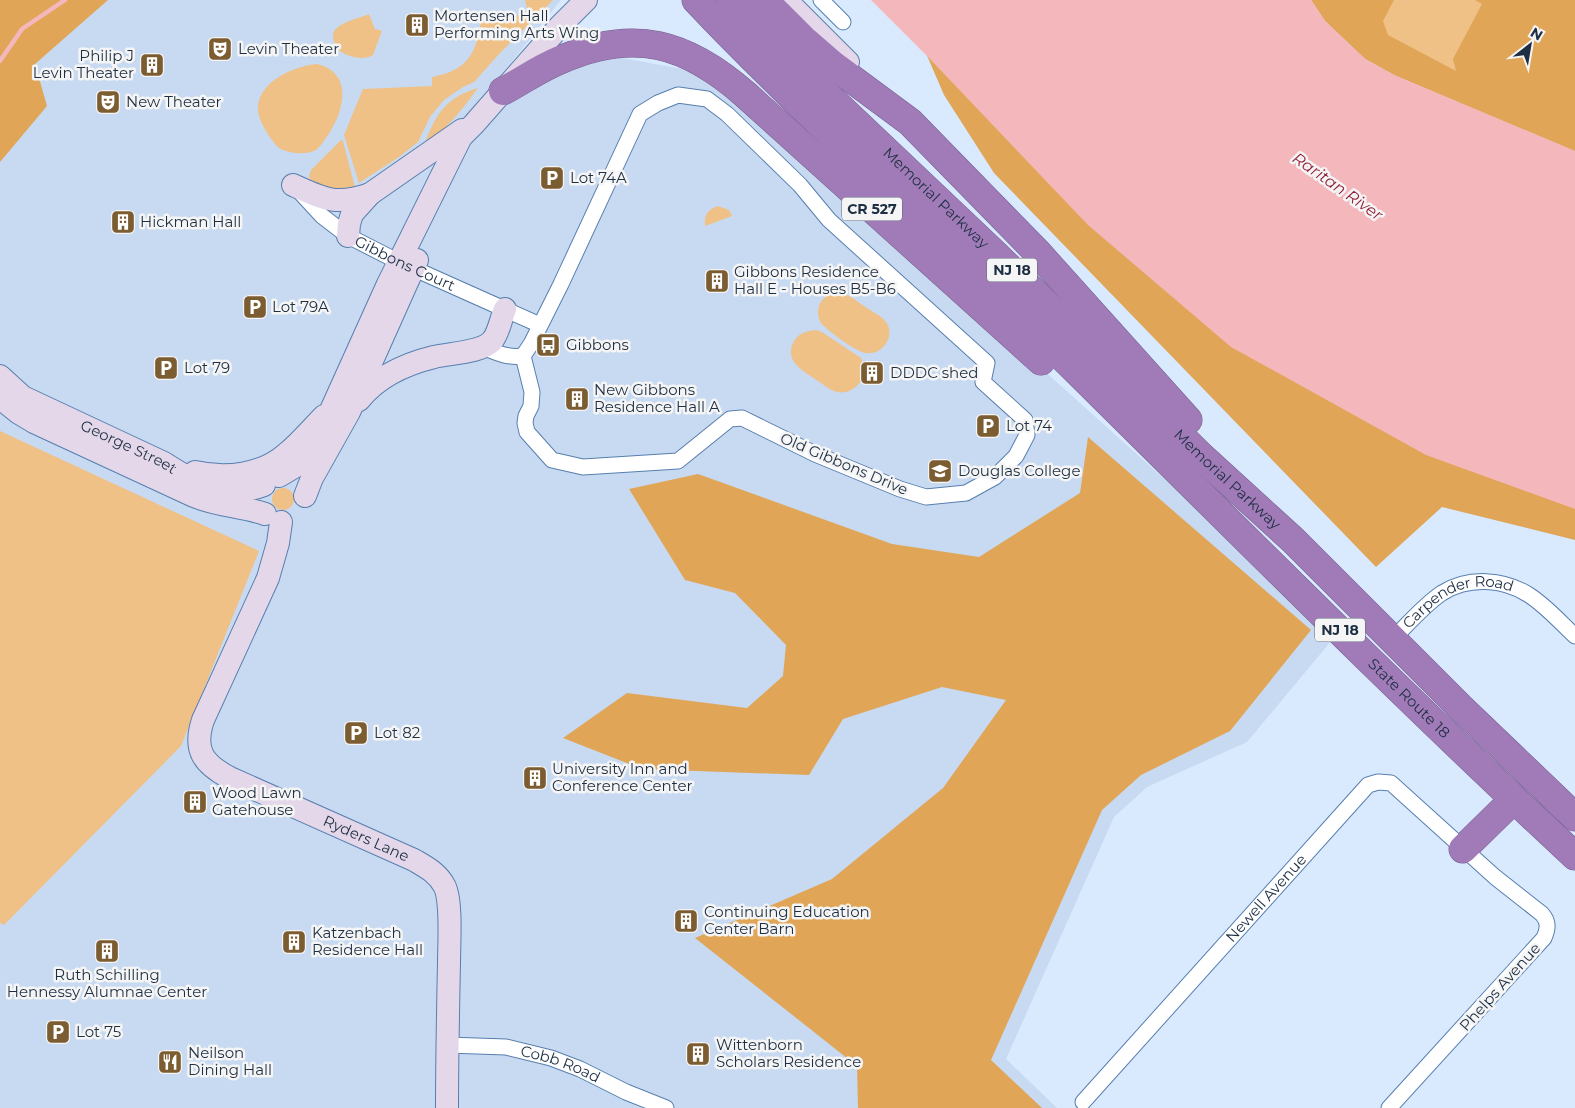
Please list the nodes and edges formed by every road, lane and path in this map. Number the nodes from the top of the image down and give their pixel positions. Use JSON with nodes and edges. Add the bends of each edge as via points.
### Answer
{"nodes":[{"id":1,"x":586,"y":0,"type":"edge"},
{"id":2,"x":696,"y":0,"type":"edge"},
{"id":3,"x":731,"y":0,"type":"edge"},
{"id":4,"x":764,"y":0,"type":"edge"},
{"id":5,"x":786,"y":0,"type":"edge"},
{"id":6,"x":821,"y":0,"type":"edge"},
{"id":7,"x":843,"y":22,"type":"dead end"},
{"id":8,"x":503,"y":91,"type":"junction"},
{"id":9,"x":910,"y":122,"type":"junction"},
{"id":10,"x":474,"y":124,"type":"junction"},
{"id":11,"x":289,"y":181,"type":"joint"},
{"id":12,"x":370,"y":194,"type":"junction"},
{"id":13,"x":348,"y":236,"type":"junction"},
{"id":14,"x":406,"y":266,"type":"junction"},
{"id":15,"x":504,"y":309,"type":"junction"},
{"id":16,"x":540,"y":324,"type":"junction"},
{"id":17,"x":483,"y":347,"type":"junction"},
{"id":18,"x":523,"y":356,"type":"junction"},
{"id":19,"x":0,"y":376,"type":"edge"},
{"id":20,"x":0,"y":398,"type":"edge"},
{"id":21,"x":340,"y":410,"type":"junction"},
{"id":22,"x":164,"y":463,"type":"junction"},
{"id":23,"x":272,"y":481,"type":"junction"},
{"id":24,"x":1203,"y":495,"type":"junction"},
{"id":25,"x":305,"y":496,"type":"junction"},
{"id":26,"x":273,"y":518,"type":"junction"},
{"id":27,"x":1293,"y":540,"type":"junction"},
{"id":28,"x":1575,"y":636,"type":"edge"},
{"id":29,"x":1392,"y":640,"type":"junction"},
{"id":30,"x":1514,"y":799,"type":"junction"},
{"id":31,"x":1575,"y":817,"type":"edge"},
{"id":32,"x":1463,"y":849,"type":"junction"},
{"id":33,"x":1575,"y":856,"type":"edge"},
{"id":34,"x":447,"y":1045,"type":"junction"},
{"id":35,"x":1082,"y":1102,"type":"dead end"},
{"id":36,"x":447,"y":1108,"type":"edge"},
{"id":37,"x":666,"y":1108,"type":"edge"},
{"id":38,"x":1389,"y":1108,"type":"edge"}],
"edges":[{"from":1,"to":8,"type":"main road","name":"George Street"},
{"from":2,"to":24,"type":"highway","name":"Memorial Parkway","number":"NJ 18"},
{"from":3,"to":27,"type":"highway","name":"Memorial Parkway","number":"NJ 18","via":[[1202,457]]},
{"from":4,"to":9,"type":"highway","via":[[833,65]]},
{"from":5,"to":9,"type":"main road"},
{"from":6,"to":7,"type":"street"},
{"from":8,"to":10,"type":"main road","name":"George Street"},
{"from":8,"to":24,"type":"highway","number":"CR 527","via":[[558,61],[602,46],[660,45],[708,64],[746,94],[1034,354],[1120,436]]},
{"from":9,"to":27,"type":"highway","via":[[1081,300]]},
{"from":10,"to":12,"type":"main road"},
{"from":10,"to":14,"type":"main road","name":"George Street","via":[[460,137]]},
{"from":11,"to":12,"type":"main road","via":[[336,201]]},
{"from":11,"to":13,"type":"street","name":"Gibbons Court","via":[[322,216]]},
{"from":12,"to":13,"type":"main road","via":[[352,214]]},
{"from":13,"to":14,"type":"street","name":"Gibbons Court"},
{"from":14,"to":15,"type":"street","name":"Gibbons Court"},
{"from":14,"to":21,"type":"main road","name":"George Street"},
{"from":15,"to":16,"type":"street","name":"Gibbons Court"},
{"from":15,"to":17,"type":"main road","via":[[492,340]]},
{"from":16,"to":18,"type":"street","name":"Old Gibbons Drive"},
{"from":16,"to":18,"type":"street","name":"Old Gibbons Drive","via":[[640,114],[678,95],[706,99],[727,114],[800,185],[829,220],[987,363],[983,382],[1025,420],[1027,435],[1016,456],[995,477],[966,493],[926,497],[815,454],[742,418],[730,420],[678,461],[583,467],[552,460],[527,432],[525,424],[532,392]]},
{"from":17,"to":18,"type":"street","via":[[499,354]]},
{"from":17,"to":21,"type":"main road","via":[[401,367]]},
{"from":19,"to":22,"type":"main road","name":"George Street","via":[[23,397]]},
{"from":20,"to":26,"type":"main road","name":"George Street","via":[[34,422],[194,496]]},
{"from":21,"to":22,"type":"main road","via":[[285,455],[254,472],[214,475]]},
{"from":21,"to":23,"type":"main road","name":"George Street","via":[[312,453]]},
{"from":21,"to":25,"type":"main road","name":"George Street"},
{"from":22,"to":23,"type":"main road","name":"George Street","via":[[219,490],[242,491]]},
{"from":23,"to":25,"type":"main road","via":[[289,477],[303,489]]},
{"from":23,"to":26,"type":"main road","via":[[259,498]]},
{"from":24,"to":30,"type":"highway","name":"State Route 18","number":"NJ 18"},
{"from":25,"to":26,"type":"main road","via":[[300,513],[288,521]]},
{"from":26,"to":34,"type":"main road","name":"Ryders Lane","via":[[278,543],[268,578],[203,720],[198,737],[200,751],[208,764],[230,778],[414,860],[438,877],[446,888],[448,904]]},
{"from":27,"to":29,"type":"highway","name":"State Route 18","number":"NJ 18"},
{"from":28,"to":29,"type":"street","name":"Carpender Road","via":[[1531,596],[1507,585],[1481,581],[1462,584],[1444,592]]},
{"from":29,"to":31,"type":"highway","name":"State Route 18","number":"NJ 18"},
{"from":30,"to":32,"type":"highway"},
{"from":30,"to":33,"type":"highway","name":"State Route 18","number":"NJ 18"},
{"from":32,"to":35,"type":"street","name":"Newell Avenue","via":[[1391,783],[1368,785]]},
{"from":32,"to":38,"type":"street","name":"Phelps Avenue","via":[[1542,914],[1548,925],[1547,932]]},
{"from":34,"to":36,"type":"main road","name":"Ryders Lane"},
{"from":34,"to":37,"type":"street","name":"Cobb Road","via":[[506,1047],[551,1058]]}]}
